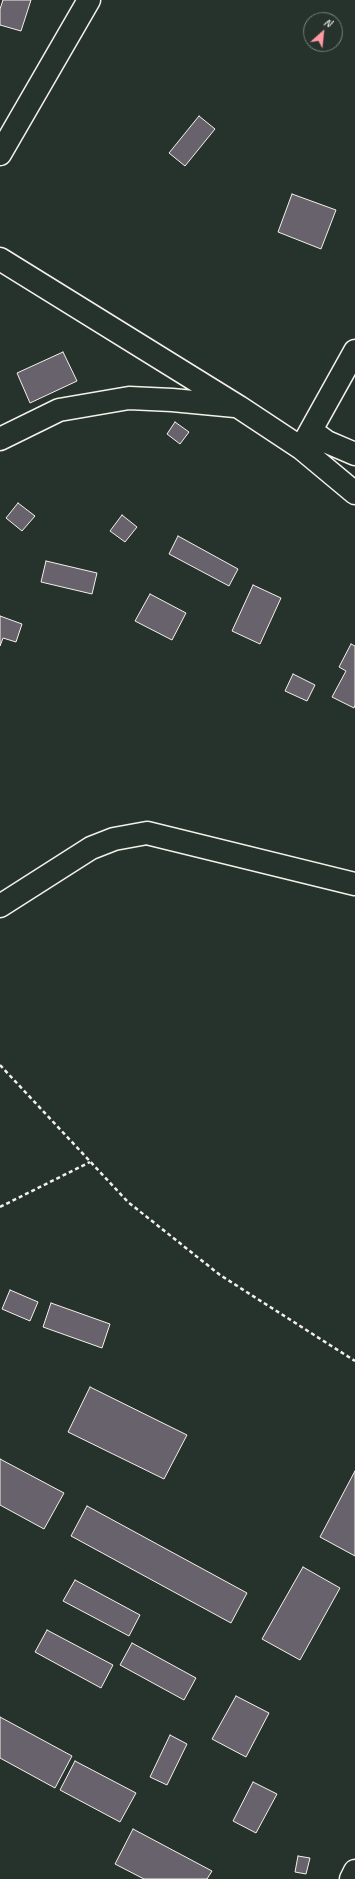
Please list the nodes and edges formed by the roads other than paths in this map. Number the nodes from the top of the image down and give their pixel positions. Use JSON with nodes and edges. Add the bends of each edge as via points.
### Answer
{"nodes":[{"id":1,"x":89,"y":0,"type":"edge"},
{"id":2,"x":0,"y":154,"type":"edge"},
{"id":3,"x":0,"y":259,"type":"edge"},
{"id":4,"x":355,"y":351,"type":"edge"},
{"id":5,"x":239,"y":407,"type":"junction"},
{"id":6,"x":0,"y":439,"type":"edge"},
{"id":7,"x":306,"y":440,"type":"junction"},
{"id":8,"x":355,"y":454,"type":"edge"},
{"id":9,"x":355,"y":493,"type":"edge"},
{"id":10,"x":355,"y":884,"type":"edge"},
{"id":11,"x":0,"y":906,"type":"edge"},
{"id":12,"x":355,"y":1871,"type":"edge"},
{"id":13,"x":351,"y":1879,"type":"edge"}],
"edges":[{"from":1,"to":2,"type":"street"},
{"from":3,"to":5,"type":"street"},
{"from":4,"to":7,"type":"street"},
{"from":5,"to":6,"type":"street","via":[[129,398],[59,410]]},
{"from":5,"to":7,"type":"street"},
{"from":7,"to":8,"type":"street","via":[[327,442]]},
{"from":7,"to":9,"type":"street"},
{"from":10,"to":11,"type":"street","via":[[147,833],[114,839],[91,848]]},
{"from":12,"to":13,"type":"street"}]}
